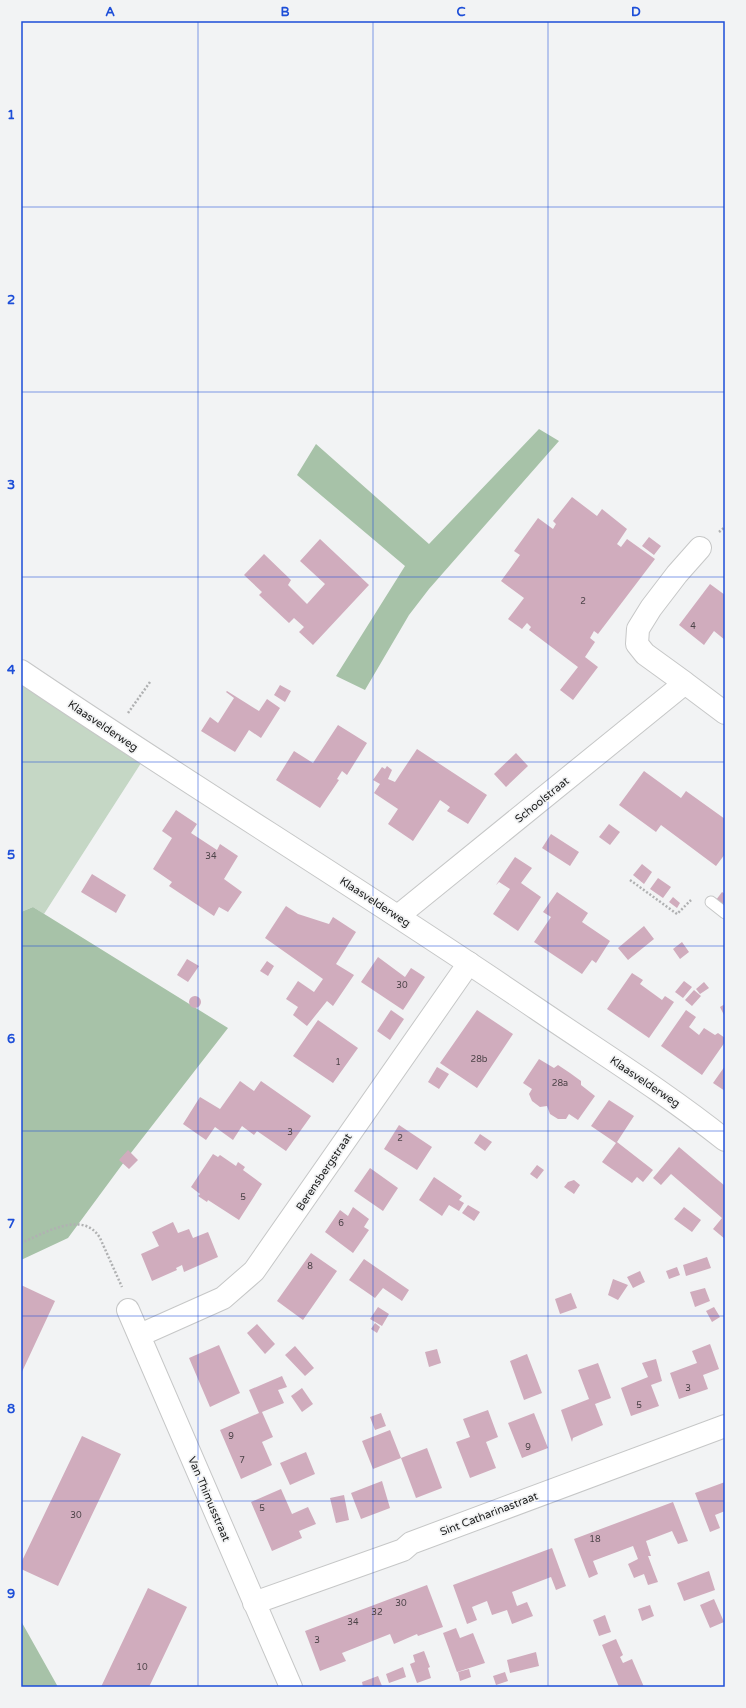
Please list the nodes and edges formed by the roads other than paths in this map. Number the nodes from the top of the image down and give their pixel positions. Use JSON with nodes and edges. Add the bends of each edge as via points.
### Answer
{"nodes":[{"id":1,"x":700,"y":548,"type":"dead end"},
{"id":2,"x":21,"y":671,"type":"edge"},
{"id":3,"x":685,"y":683,"type":"junction"},
{"id":4,"x":725,"y":713,"type":"edge"},
{"id":5,"x":711,"y":902,"type":"road end"},
{"id":6,"x":725,"y":913,"type":"edge"},
{"id":7,"x":398,"y":916,"type":"junction"},
{"id":8,"x":469,"y":963,"type":"junction"},
{"id":9,"x":725,"y":1140,"type":"edge"},
{"id":10,"x":128,"y":1310,"type":"road end"},
{"id":11,"x":140,"y":1335,"type":"junction"},
{"id":12,"x":725,"y":1426,"type":"edge"},
{"id":13,"x":254,"y":1603,"type":"junction"},
{"id":14,"x":291,"y":1687,"type":"edge"}],
"edges":[{"from":1,"to":3,"type":"street","via":[[677,574],[638,629],[637,644],[645,654]]},
{"from":2,"to":7,"type":"street","name":"Klaasvelderweg"},
{"from":3,"to":4,"type":"street"},
{"from":3,"to":7,"type":"street","name":"Schoolstraat"},
{"from":5,"to":6,"type":"lane"},
{"from":7,"to":8,"type":"street","name":"Klaasvelderweg"},
{"from":8,"to":9,"type":"street","name":"Klaasvelderweg","via":[[683,1106]]},
{"from":8,"to":11,"type":"street","name":"Berensbergstraat","via":[[254,1271],[223,1298]]},
{"from":10,"to":11,"type":"street","name":"Van Thimusstraat"},
{"from":11,"to":13,"type":"street","name":"Van Thimusstraat"},
{"from":12,"to":13,"type":"street","name":"Sint Catharinastraat","via":[[411,1543],[403,1550]]},
{"from":13,"to":14,"type":"street","name":"Van Thimusstraat"}]}
